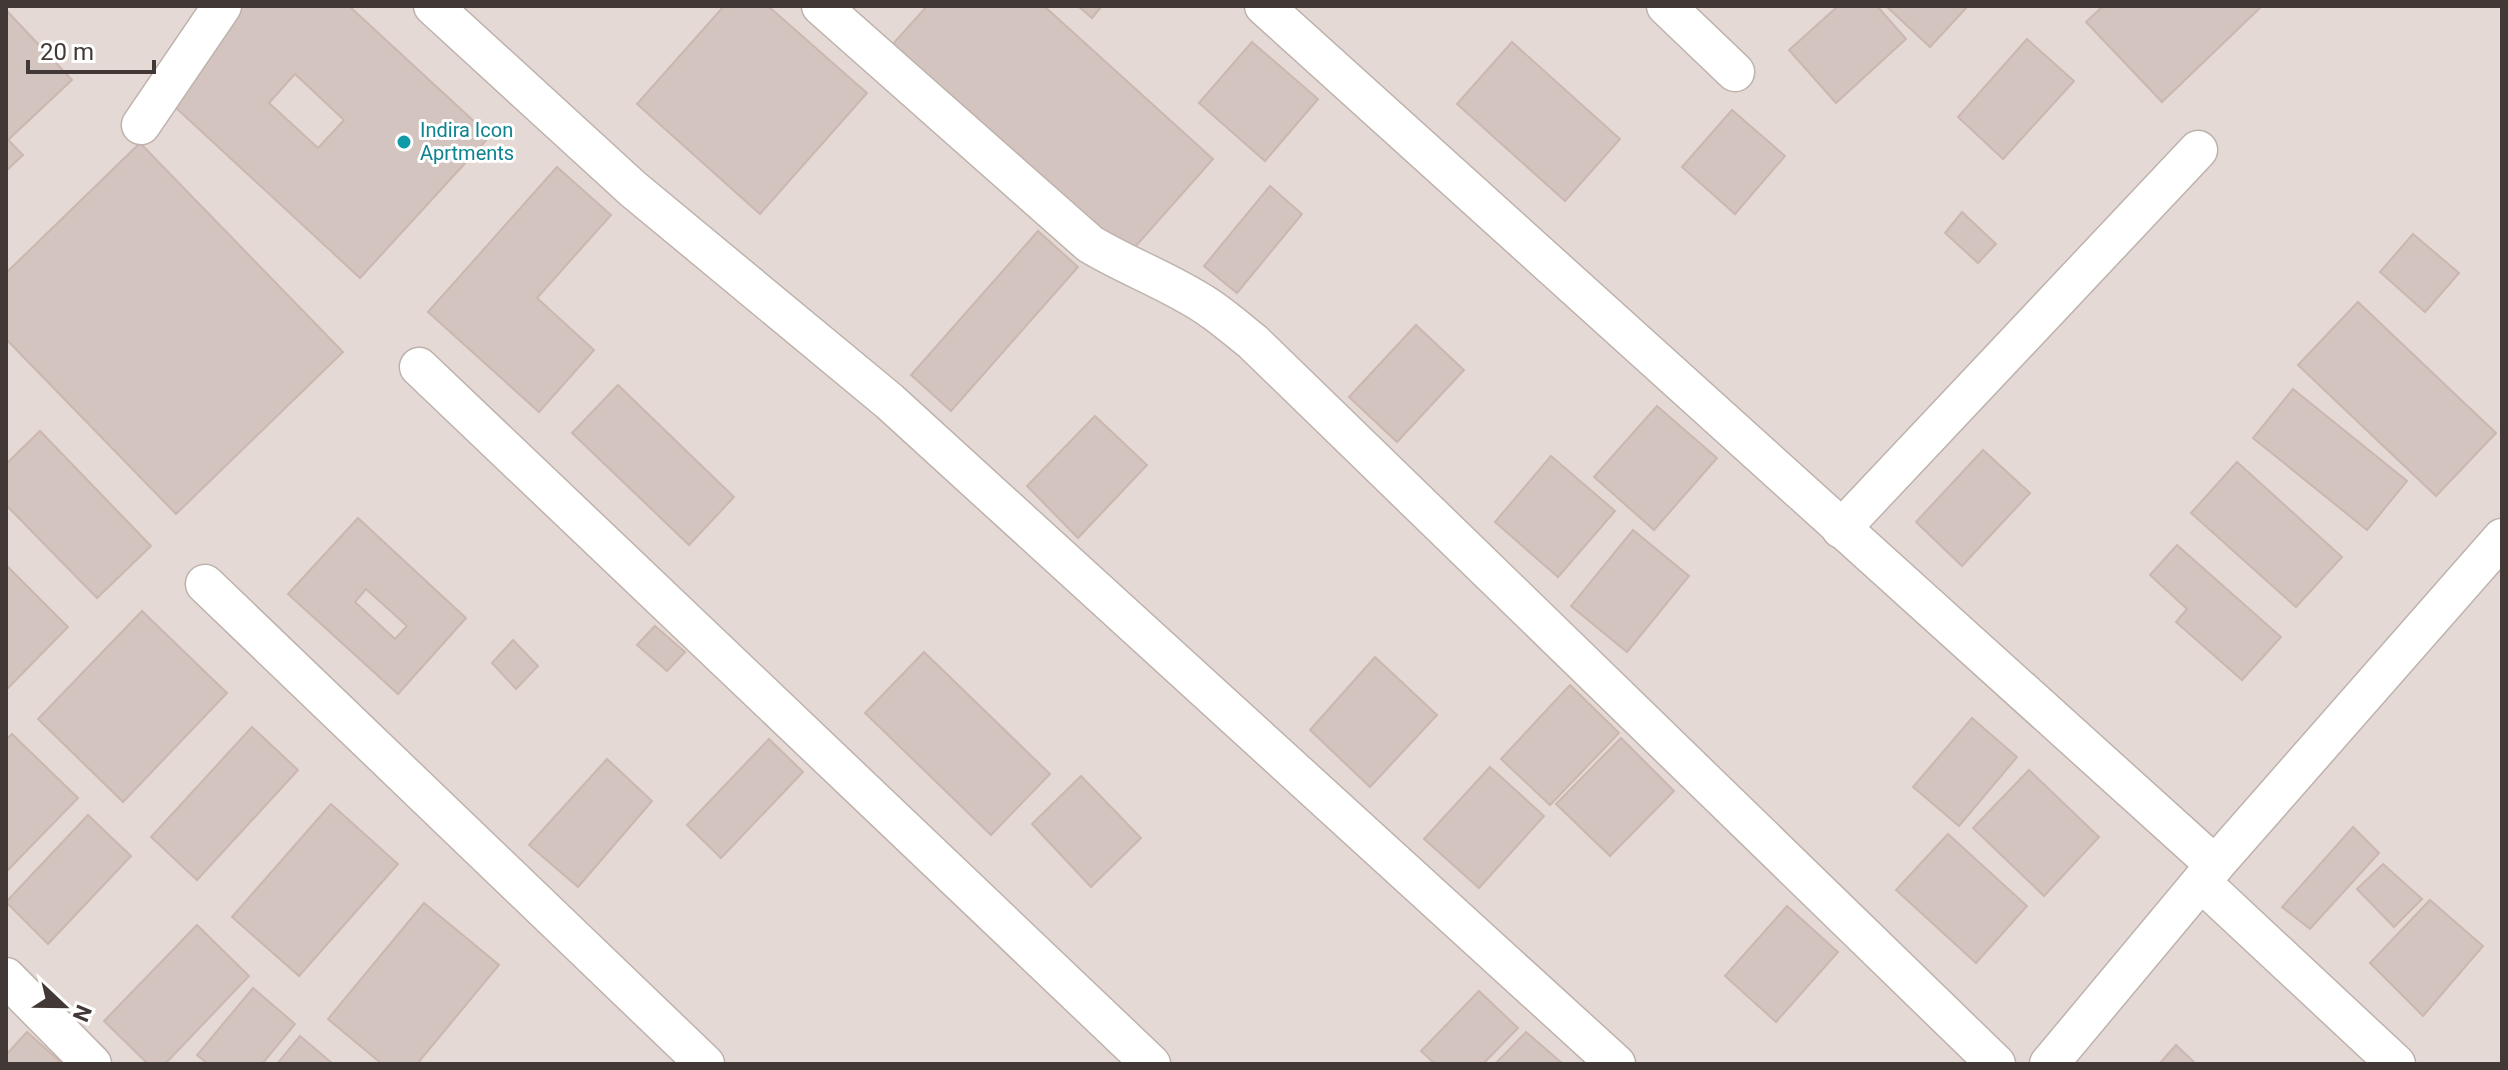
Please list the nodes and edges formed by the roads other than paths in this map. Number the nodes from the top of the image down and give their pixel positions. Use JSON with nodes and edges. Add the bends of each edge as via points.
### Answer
{"nodes":[{"id":1,"x":222,"y":6,"type":"edge"},
{"id":2,"x":433,"y":6,"type":"edge"},
{"id":3,"x":821,"y":6,"type":"edge"},
{"id":4,"x":1264,"y":6,"type":"edge"},
{"id":5,"x":1666,"y":6,"type":"edge"},
{"id":6,"x":1735,"y":72,"type":"dead end"},
{"id":7,"x":141,"y":125,"type":"dead end"},
{"id":8,"x":2198,"y":150,"type":"dead end"},
{"id":9,"x":419,"y":367,"type":"dead end"},
{"id":10,"x":1841,"y":529,"type":"junction"},
{"id":11,"x":2502,"y":538,"type":"edge"},
{"id":12,"x":205,"y":584,"type":"dead end"},
{"id":13,"x":2208,"y":874,"type":"junction"},
{"id":14,"x":6,"y":977,"type":"edge"},
{"id":15,"x":92,"y":1064,"type":"edge"},
{"id":16,"x":705,"y":1064,"type":"edge"},
{"id":17,"x":1151,"y":1064,"type":"edge"},
{"id":18,"x":1616,"y":1064,"type":"edge"},
{"id":19,"x":1996,"y":1064,"type":"edge"},
{"id":20,"x":2049,"y":1064,"type":"edge"},
{"id":21,"x":2396,"y":1064,"type":"edge"}],
"edges":[{"from":1,"to":7,"type":"street"},
{"from":2,"to":18,"type":"street","via":[[633,189],[889,401]]},
{"from":3,"to":19,"type":"street","via":[[1090,244],[1208,307],[1253,342]]},
{"from":4,"to":10,"type":"street"},
{"from":5,"to":6,"type":"street"},
{"from":8,"to":10,"type":"street"},
{"from":9,"to":17,"type":"street"},
{"from":10,"to":13,"type":"street"},
{"from":11,"to":13,"type":"street"},
{"from":12,"to":16,"type":"street"},
{"from":13,"to":20,"type":"street"},
{"from":13,"to":21,"type":"street"},
{"from":14,"to":15,"type":"street"}]}
